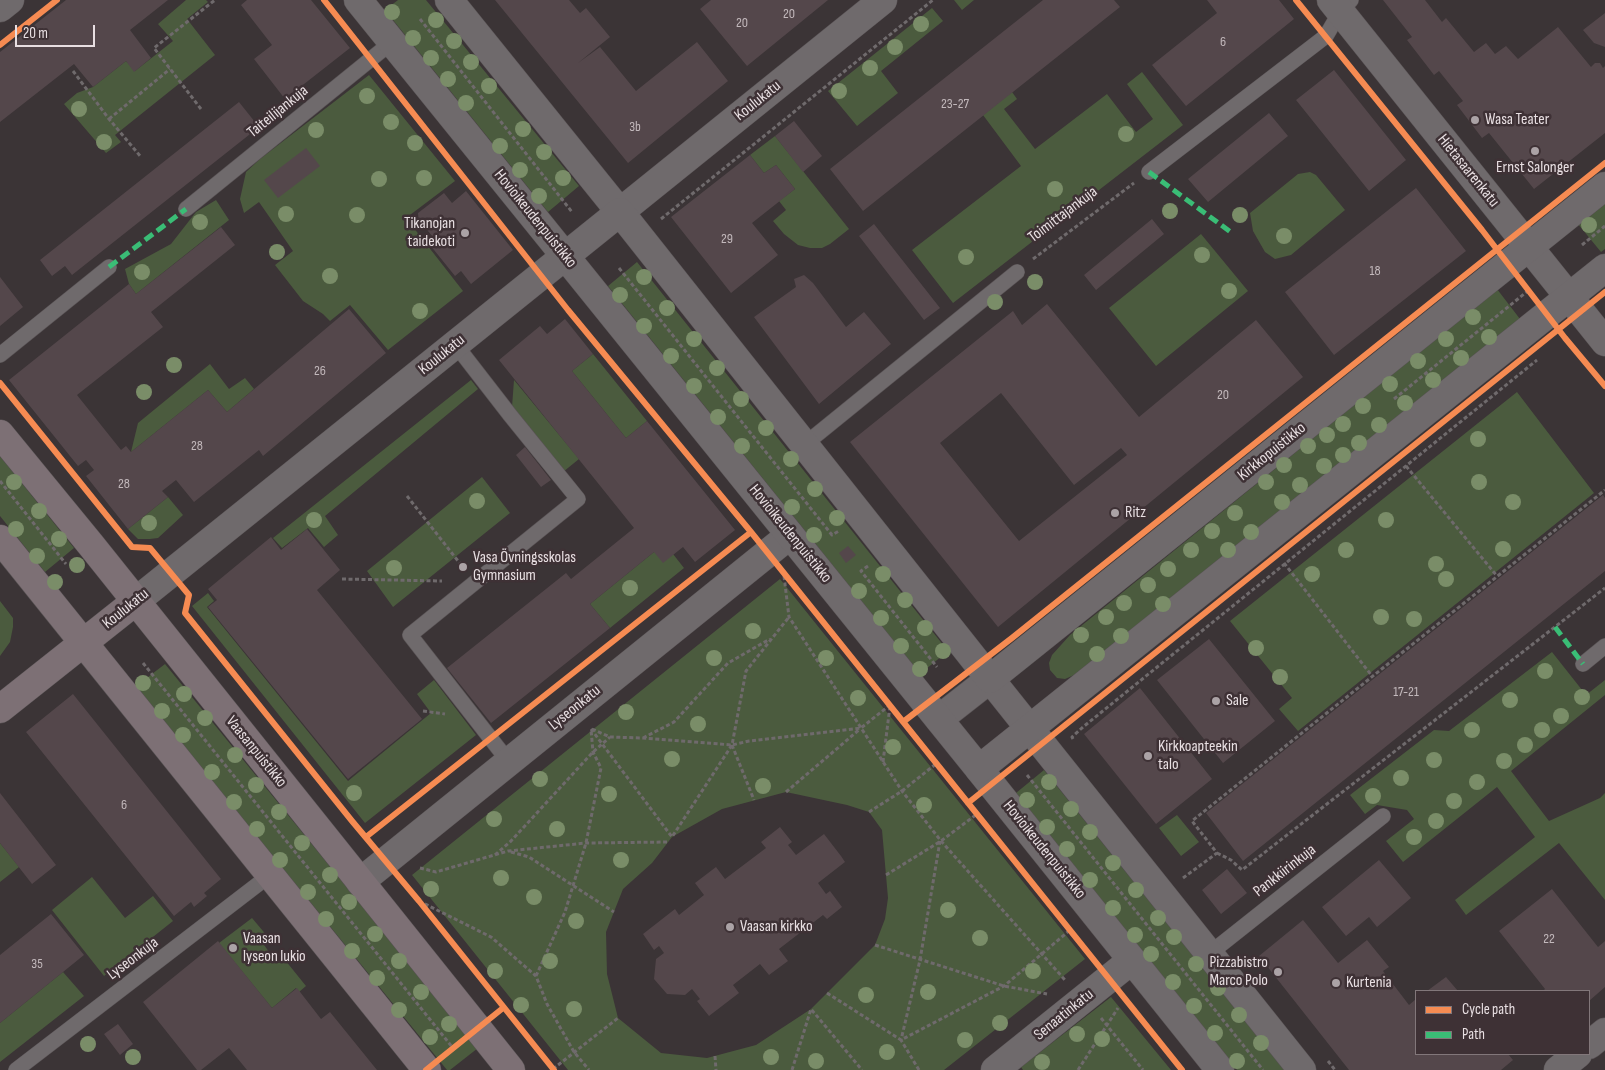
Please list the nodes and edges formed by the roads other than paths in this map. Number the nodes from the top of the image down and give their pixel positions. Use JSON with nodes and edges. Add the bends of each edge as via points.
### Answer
{"nodes":[{"id":1,"x":10,"y":0,"type":"edge"},
{"id":2,"x":358,"y":0,"type":"edge"},
{"id":3,"x":450,"y":0,"type":"edge"},
{"id":4,"x":883,"y":0,"type":"edge"},
{"id":5,"x":1340,"y":4,"type":"edge"},
{"id":6,"x":0,"y":8,"type":"edge"},
{"id":7,"x":392,"y":42,"type":"junction"},
{"id":8,"x":1149,"y":172,"type":"road end"},
{"id":9,"x":1605,"y":186,"type":"edge"},
{"id":10,"x":186,"y":209,"type":"dead end"},
{"id":11,"x":620,"y":212,"type":"junction"},
{"id":12,"x":1518,"y":255,"type":"junction"},
{"id":13,"x":565,"y":256,"type":"junction"},
{"id":14,"x":109,"y":267,"type":"dead end"},
{"id":15,"x":1605,"y":268,"type":"edge"},
{"id":16,"x":1017,"y":272,"type":"road end"},
{"id":17,"x":1569,"y":297,"type":"junction"},
{"id":18,"x":1605,"y":342,"type":"edge"},
{"id":19,"x":455,"y":344,"type":"junction"},
{"id":20,"x":0,"y":355,"type":"edge"},
{"id":21,"x":0,"y":434,"type":"edge"},
{"id":22,"x":804,"y":445,"type":"junction"},
{"id":23,"x":790,"y":535,"type":"junction"},
{"id":24,"x":0,"y":539,"type":"edge"},
{"id":25,"x":136,"y":601,"type":"junction"},
{"id":26,"x":83,"y":643,"type":"junction"},
{"id":27,"x":1605,"y":646,"type":"edge"},
{"id":28,"x":1583,"y":664,"type":"dead end"},
{"id":29,"x":990,"y":679,"type":"junction"},
{"id":30,"x":0,"y":709,"type":"edge"},
{"id":31,"x":939,"y":719,"type":"junction"},
{"id":32,"x":1029,"y":729,"type":"junction"},
{"id":33,"x":509,"y":762,"type":"junction"},
{"id":34,"x":985,"y":777,"type":"junction"},
{"id":35,"x":1383,"y":816,"type":"dead end"},
{"id":36,"x":270,"y":875,"type":"junction"},
{"id":37,"x":360,"y":882,"type":"junction"},
{"id":38,"x":1203,"y":947,"type":"junction"},
{"id":39,"x":1140,"y":970,"type":"junction"},
{"id":40,"x":1605,"y":1032,"type":"edge"},
{"id":41,"x":1590,"y":1044,"type":"edge"},
{"id":42,"x":1312,"y":1062,"type":"edge"},
{"id":43,"x":16,"y":1070,"type":"edge"},
{"id":44,"x":427,"y":1070,"type":"edge"},
{"id":45,"x":511,"y":1070,"type":"edge"},
{"id":46,"x":995,"y":1070,"type":"edge"},
{"id":47,"x":1220,"y":1070,"type":"edge"}],
"edges":[{"from":1,"to":6,"type":"main road"},
{"from":2,"to":7,"type":"main road","name":"Hovioikeudenpuistikko"},
{"from":3,"to":11,"type":"main road"},
{"from":4,"to":11,"type":"main road","name":"Koulukatu"},
{"from":5,"to":8,"type":"lane","via":[[1326,36]]},
{"from":5,"to":12,"type":"main road","name":"Hietasaarenkatu"},
{"from":7,"to":10,"type":"lane","name":"Taiteilijankuja"},
{"from":7,"to":13,"type":"main road","name":"Hovioikeudenpuistikko"},
{"from":9,"to":12,"type":"main road","name":"Kirkkopuistikko"},
{"from":11,"to":13,"type":"main road","name":"Koulukatu"},
{"from":11,"to":22,"type":"main road"},
{"from":12,"to":17,"type":"main road","name":"Hietasaarenkatu"},
{"from":12,"to":29,"type":"main road","name":"Kirkkopuistikko"},
{"from":13,"to":19,"type":"main road","name":"Koulukatu"},
{"from":13,"to":23,"type":"main road","name":"Hovioikeudenpuistikko"},
{"from":14,"to":20,"type":"lane"},
{"from":15,"to":17,"type":"main road"},
{"from":16,"to":22,"type":"lane"},
{"from":17,"to":18,"type":"main road","name":"Hietasaarenkatu"},
{"from":17,"to":32,"type":"main road"},
{"from":19,"to":25,"type":"main road","name":"Koulukatu"},
{"from":19,"to":33,"type":"lane","via":[[578,499],[410,636]]},
{"from":21,"to":25,"type":"main road","name":"Vaasanpuistikko"},
{"from":22,"to":29,"type":"main road"},
{"from":23,"to":31,"type":"main road","name":"Hovioikeudenpuistikko"},
{"from":23,"to":33,"type":"main road","name":"Lyseonkatu"},
{"from":24,"to":26,"type":"main road"},
{"from":25,"to":26,"type":"main road","name":"Koulukatu"},
{"from":25,"to":37,"type":"main road","name":"Vaasanpuistikko"},
{"from":26,"to":30,"type":"main road","name":"Koulukatu"},
{"from":26,"to":36,"type":"main road"},
{"from":27,"to":28,"type":"lane"},
{"from":29,"to":31,"type":"main road","name":"Kirkkopuistikko"},
{"from":29,"to":32,"type":"main road"},
{"from":31,"to":34,"type":"main road","name":"Hovioikeudenpuistikko"},
{"from":32,"to":34,"type":"main road"},
{"from":32,"to":38,"type":"main road"},
{"from":33,"to":37,"type":"main road","name":"Lyseonkatu"},
{"from":34,"to":39,"type":"main road","name":"Hovioikeudenpuistikko"},
{"from":35,"to":38,"type":"lane","name":"Pankkiirinkuja"},
{"from":36,"to":43,"type":"lane","name":"Lyseonkuja"},
{"from":36,"to":44,"type":"main road"},
{"from":37,"to":45,"type":"main road","name":"Vaasanpuistikko"},
{"from":38,"to":42,"type":"main road"},
{"from":39,"to":46,"type":"main road","name":"Senaatinkatu"},
{"from":39,"to":47,"type":"main road","name":"Hovioikeudenpuistikko"},
{"from":40,"to":41,"type":"main road"}]}
